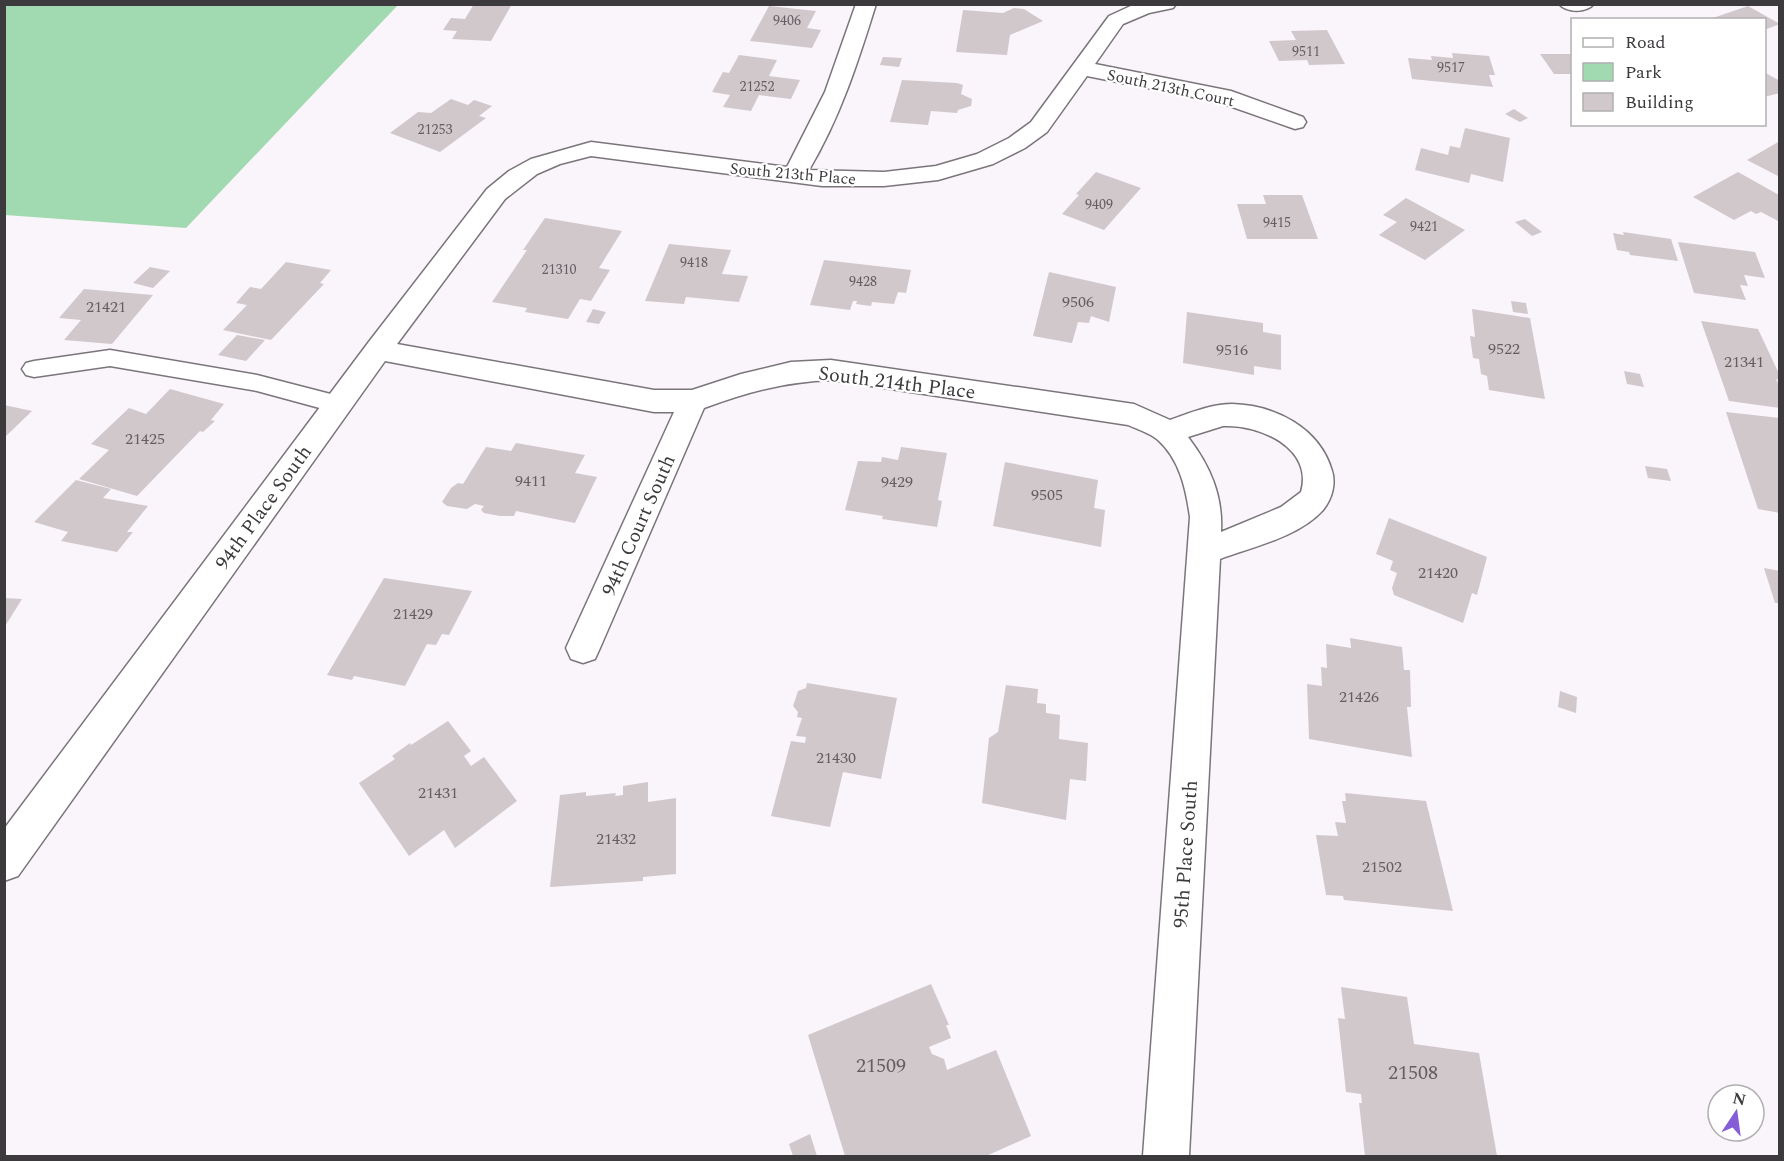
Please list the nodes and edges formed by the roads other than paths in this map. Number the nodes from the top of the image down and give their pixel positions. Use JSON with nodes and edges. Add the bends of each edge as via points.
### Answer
{"nodes":[{"id":1,"x":866,"y":4,"type":"edge"},
{"id":2,"x":1166,"y":4,"type":"edge"},
{"id":3,"x":1569,"y":4,"type":"edge"},
{"id":4,"x":1584,"y":4,"type":"edge"},
{"id":5,"x":1080,"y":68,"type":"junction"},
{"id":6,"x":1295,"y":122,"type":"dead end"},
{"id":7,"x":535,"y":165,"type":"joint"},
{"id":8,"x":794,"y":175,"type":"junction"},
{"id":9,"x":378,"y":350,"type":"junction"},
{"id":10,"x":34,"y":369,"type":"dead end"},
{"id":11,"x":693,"y":401,"type":"junction"},
{"id":12,"x":338,"y":405,"type":"junction"},
{"id":13,"x":1168,"y":432,"type":"junction"},
{"id":14,"x":1205,"y":534,"type":"junction"},
{"id":15,"x":583,"y":648,"type":"dead end"},
{"id":16,"x":4,"y":862,"type":"edge"},
{"id":17,"x":1166,"y":1156,"type":"edge"}],
"edges":[{"from":1,"to":8,"type":"street","via":[[836,96],[818,137]]},
{"from":2,"to":5,"type":"street","name":"South 213th Place","via":[[1116,20]]},
{"from":3,"to":4,"type":"street"},
{"from":5,"to":6,"type":"street","name":"South 213th Court","via":[[1223,96]]},
{"from":5,"to":8,"type":"street","name":"South 213th Place","via":[[1039,127],[985,159],[938,172],[884,179]]},
{"from":7,"to":8,"type":"street","name":"South 213th Place","via":[[562,154],[591,149]]},
{"from":7,"to":9,"type":"street","name":"94th Place South","via":[[511,179],[496,194]]},
{"from":9,"to":11,"type":"street","name":"South 214th Place","via":[[654,401]]},
{"from":9,"to":12,"type":"street","name":"94th Place South"},
{"from":10,"to":12,"type":"lane","via":[[110,358],[257,383]]},
{"from":11,"to":13,"type":"street","name":"South 214th Place","via":[[791,372],[831,370],[1134,415]]},
{"from":11,"to":15,"type":"street","name":"94th Court South"},
{"from":12,"to":16,"type":"street","name":"94th Place South"},
{"from":13,"to":14,"type":"street","name":"South 214th Place","via":[[1199,477]]},
{"from":13,"to":14,"type":"street","via":[[1228,415],[1252,417],[1301,441],[1316,461],[1319,486],[1313,500],[1297,514]]},
{"from":14,"to":17,"type":"street","name":"95th Place South"}]}
